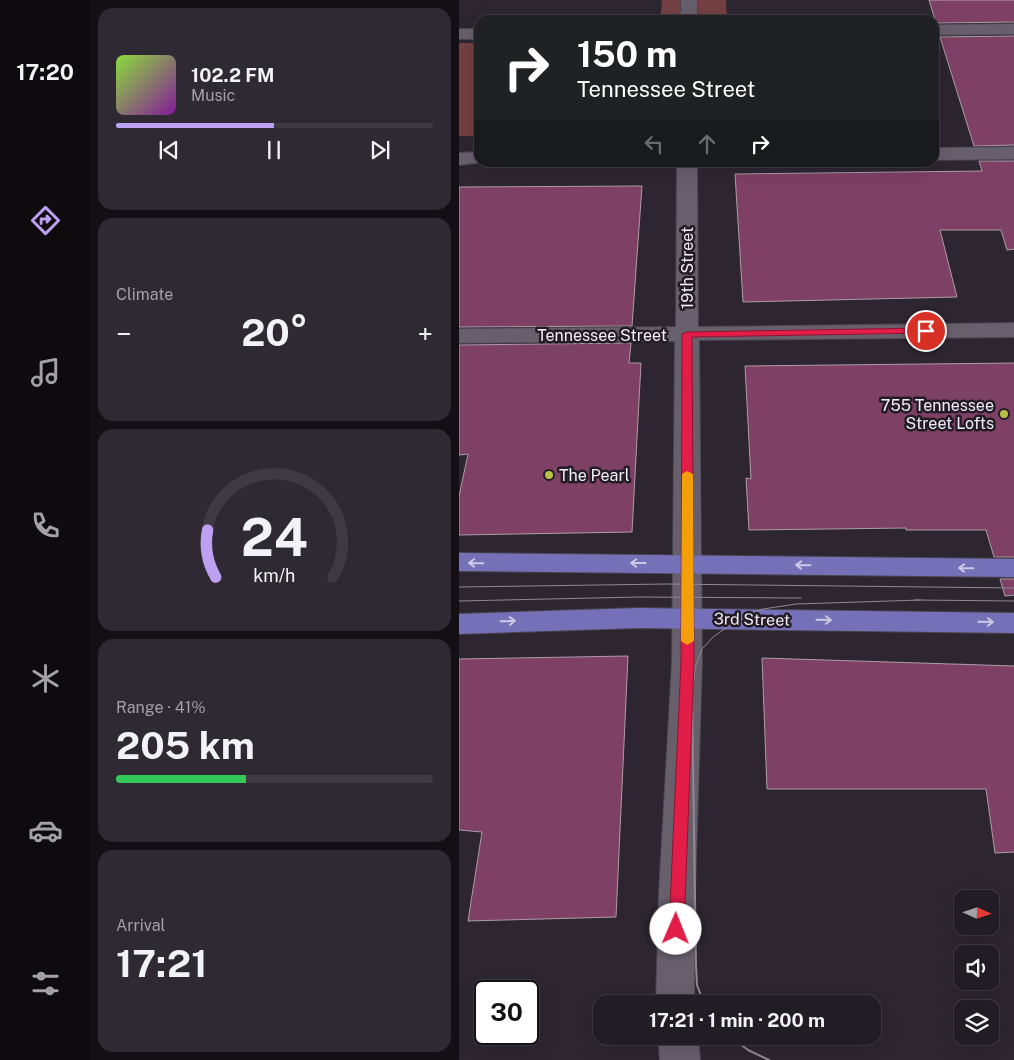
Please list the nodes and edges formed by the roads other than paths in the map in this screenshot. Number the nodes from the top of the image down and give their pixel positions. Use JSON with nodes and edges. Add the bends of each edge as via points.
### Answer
{"nodes":[{"id":1,"x":689,"y":0,"type":"edge"},
{"id":2,"x":687,"y":15,"type":"edge"},
{"id":3,"x":1014,"y":29,"type":"edge"},
{"id":4,"x":939,"y":30,"type":"edge"},
{"id":5,"x":459,"y":34,"type":"edge"},
{"id":6,"x":474,"y":34,"type":"edge"},
{"id":7,"x":1014,"y":153,"type":"edge"},
{"id":8,"x":943,"y":154,"type":"edge"},
{"id":9,"x":459,"y":158,"type":"edge"},
{"id":10,"x":474,"y":158,"type":"edge"},
{"id":11,"x":687,"y":167,"type":"edge"},
{"id":12,"x":1014,"y":330,"type":"edge"},
{"id":13,"x":687,"y":334,"type":"junction"},
{"id":14,"x":459,"y":336,"type":"edge"},
{"id":15,"x":459,"y":562,"type":"edge"},
{"id":16,"x":687,"y":564,"type":"junction"},
{"id":17,"x":1014,"y":568,"type":"edge"},
{"id":18,"x":687,"y":618,"type":"junction"},
{"id":19,"x":1014,"y":623,"type":"edge"},
{"id":20,"x":459,"y":624,"type":"edge"},
{"id":21,"x":675,"y":995,"type":"edge"},
{"id":22,"x":679,"y":1045,"type":"edge"},
{"id":23,"x":680,"y":1060,"type":"edge"}],
"edges":[{"from":1,"to":2,"type":"street"},
{"from":3,"to":4,"type":"street"},
{"from":5,"to":6,"type":"street"},
{"from":7,"to":8,"type":"street"},
{"from":9,"to":10,"type":"street"},
{"from":11,"to":13,"type":"street","name":"19th Street"},
{"from":12,"to":13,"type":"street","name":"Tennessee Street"},
{"from":13,"to":14,"type":"street","name":"Tennessee Street"},
{"from":13,"to":16,"type":"street","name":"19th Street"},
{"from":16,"to":15,"type":"main road","one_way":true},
{"from":17,"to":16,"type":"main road","one_way":true},
{"from":16,"to":18,"type":"street","name":"19th Street"},
{"from":18,"to":19,"type":"main road","name":"3rd Street","one_way":true},
{"from":20,"to":18,"type":"main road","name":"3rd Street","one_way":true},
{"from":18,"to":21,"type":"street","name":"19th Street"},
{"from":22,"to":23,"type":"street"}]}
